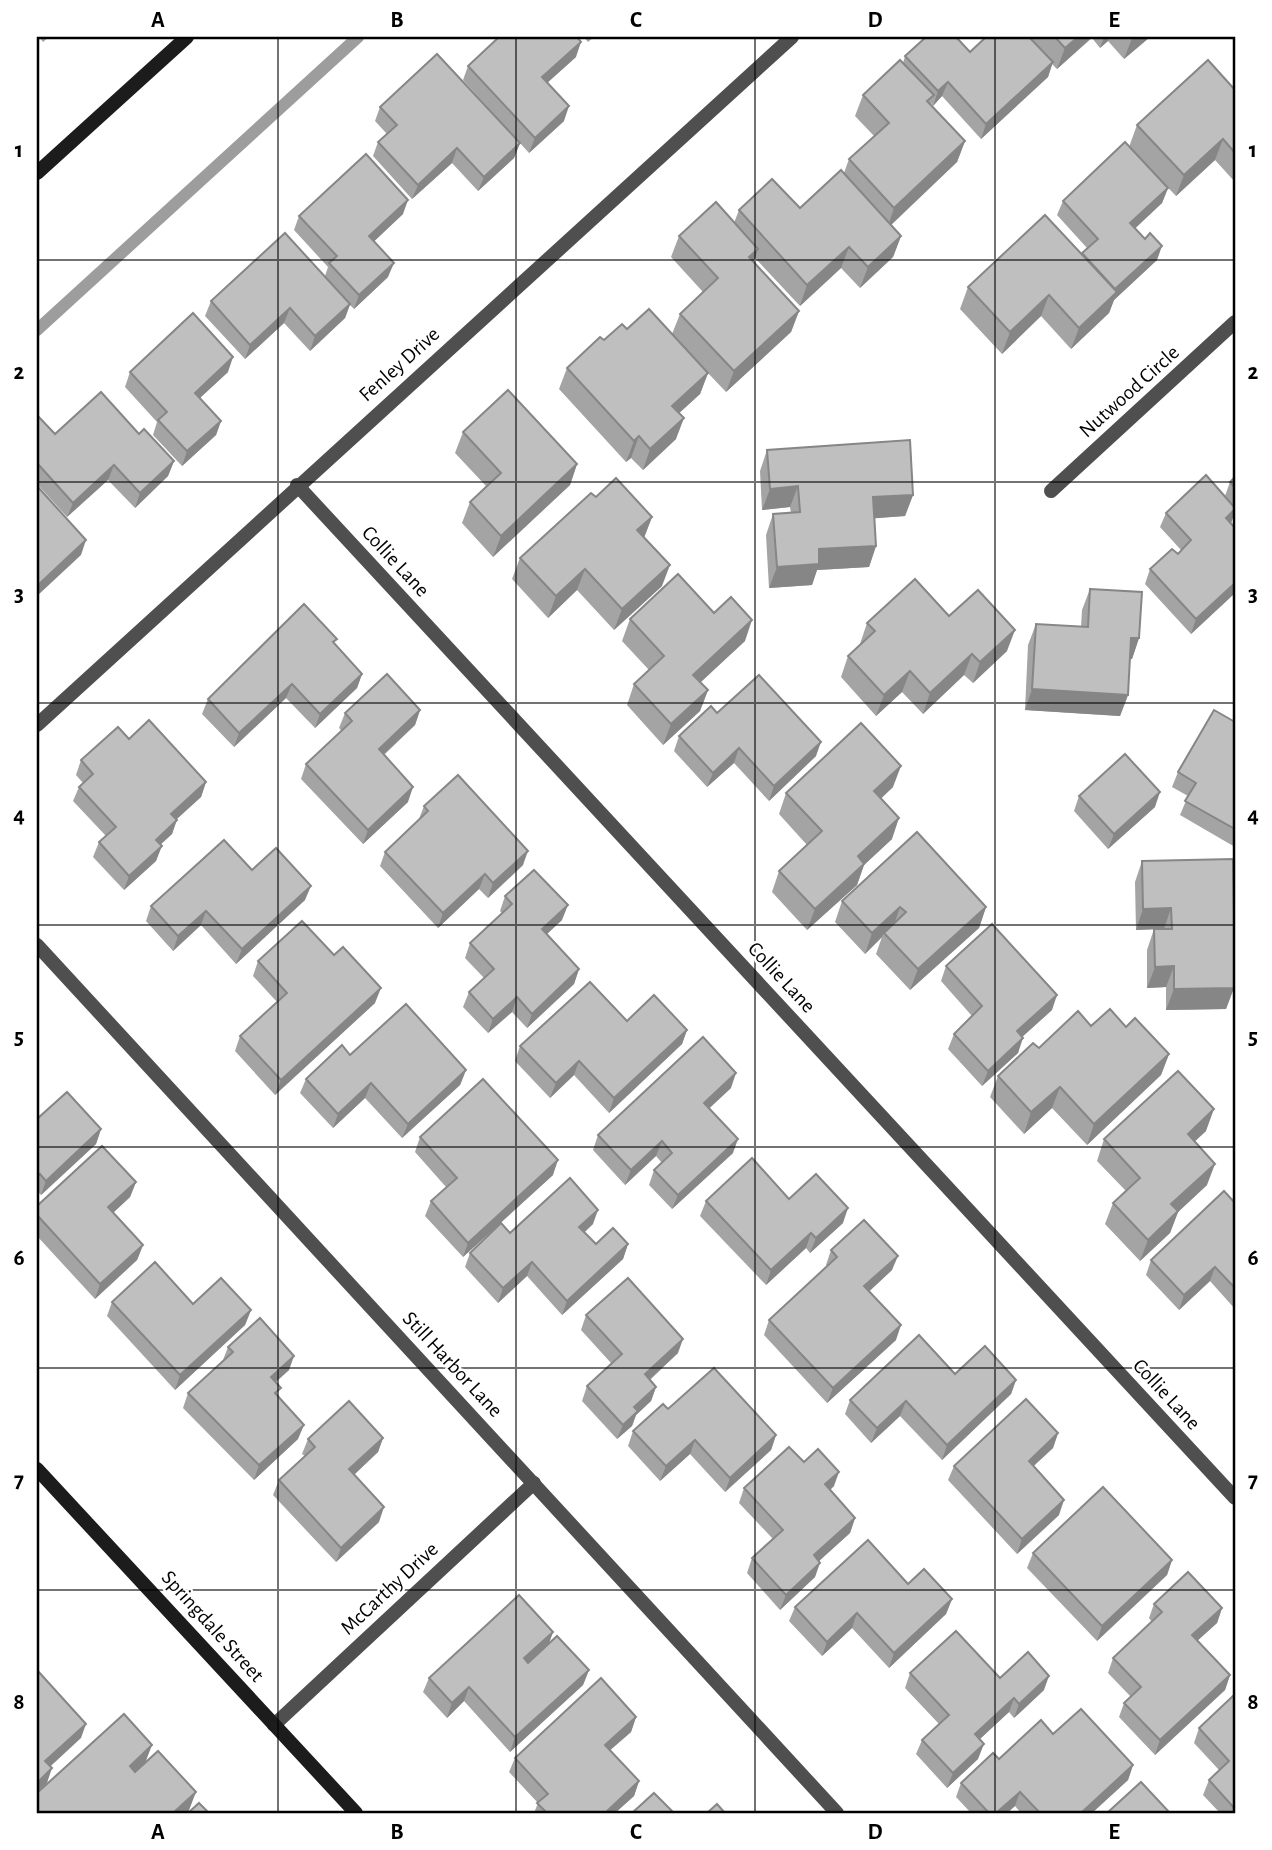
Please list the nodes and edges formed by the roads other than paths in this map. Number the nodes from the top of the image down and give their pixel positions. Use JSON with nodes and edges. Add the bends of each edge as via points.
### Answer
{"nodes":[{"id":1,"x":187,"y":37,"type":"edge"},
{"id":2,"x":792,"y":37,"type":"edge"},
{"id":3,"x":37,"y":173,"type":"edge"},
{"id":4,"x":1235,"y":322,"type":"edge"},
{"id":5,"x":297,"y":485,"type":"junction"},
{"id":6,"x":1051,"y":491,"type":"dead end"},
{"id":7,"x":37,"y":725,"type":"edge"},
{"id":8,"x":37,"y":945,"type":"edge"},
{"id":9,"x":37,"y":1469,"type":"edge"},
{"id":10,"x":534,"y":1483,"type":"junction"},
{"id":11,"x":1235,"y":1498,"type":"edge"},
{"id":12,"x":274,"y":1724,"type":"junction"},
{"id":13,"x":356,"y":1813,"type":"edge"},
{"id":14,"x":837,"y":1813,"type":"edge"}],
"edges":[{"from":1,"to":3,"type":"street"},
{"from":2,"to":5,"type":"street","name":"Fenley Drive"},
{"from":4,"to":6,"type":"street","name":"Nutwood Circle"},
{"from":5,"to":7,"type":"street","name":"Fenley Drive"},
{"from":5,"to":11,"type":"street","name":"Collie Lane"},
{"from":8,"to":10,"type":"street","name":"Still Harbor Lane"},
{"from":9,"to":12,"type":"street","name":"Springdale Street"},
{"from":10,"to":12,"type":"street","name":"McCarthy Drive"},
{"from":10,"to":14,"type":"street","name":"Still Harbor Lane"},
{"from":12,"to":13,"type":"street","name":"Springdale Street"}]}
